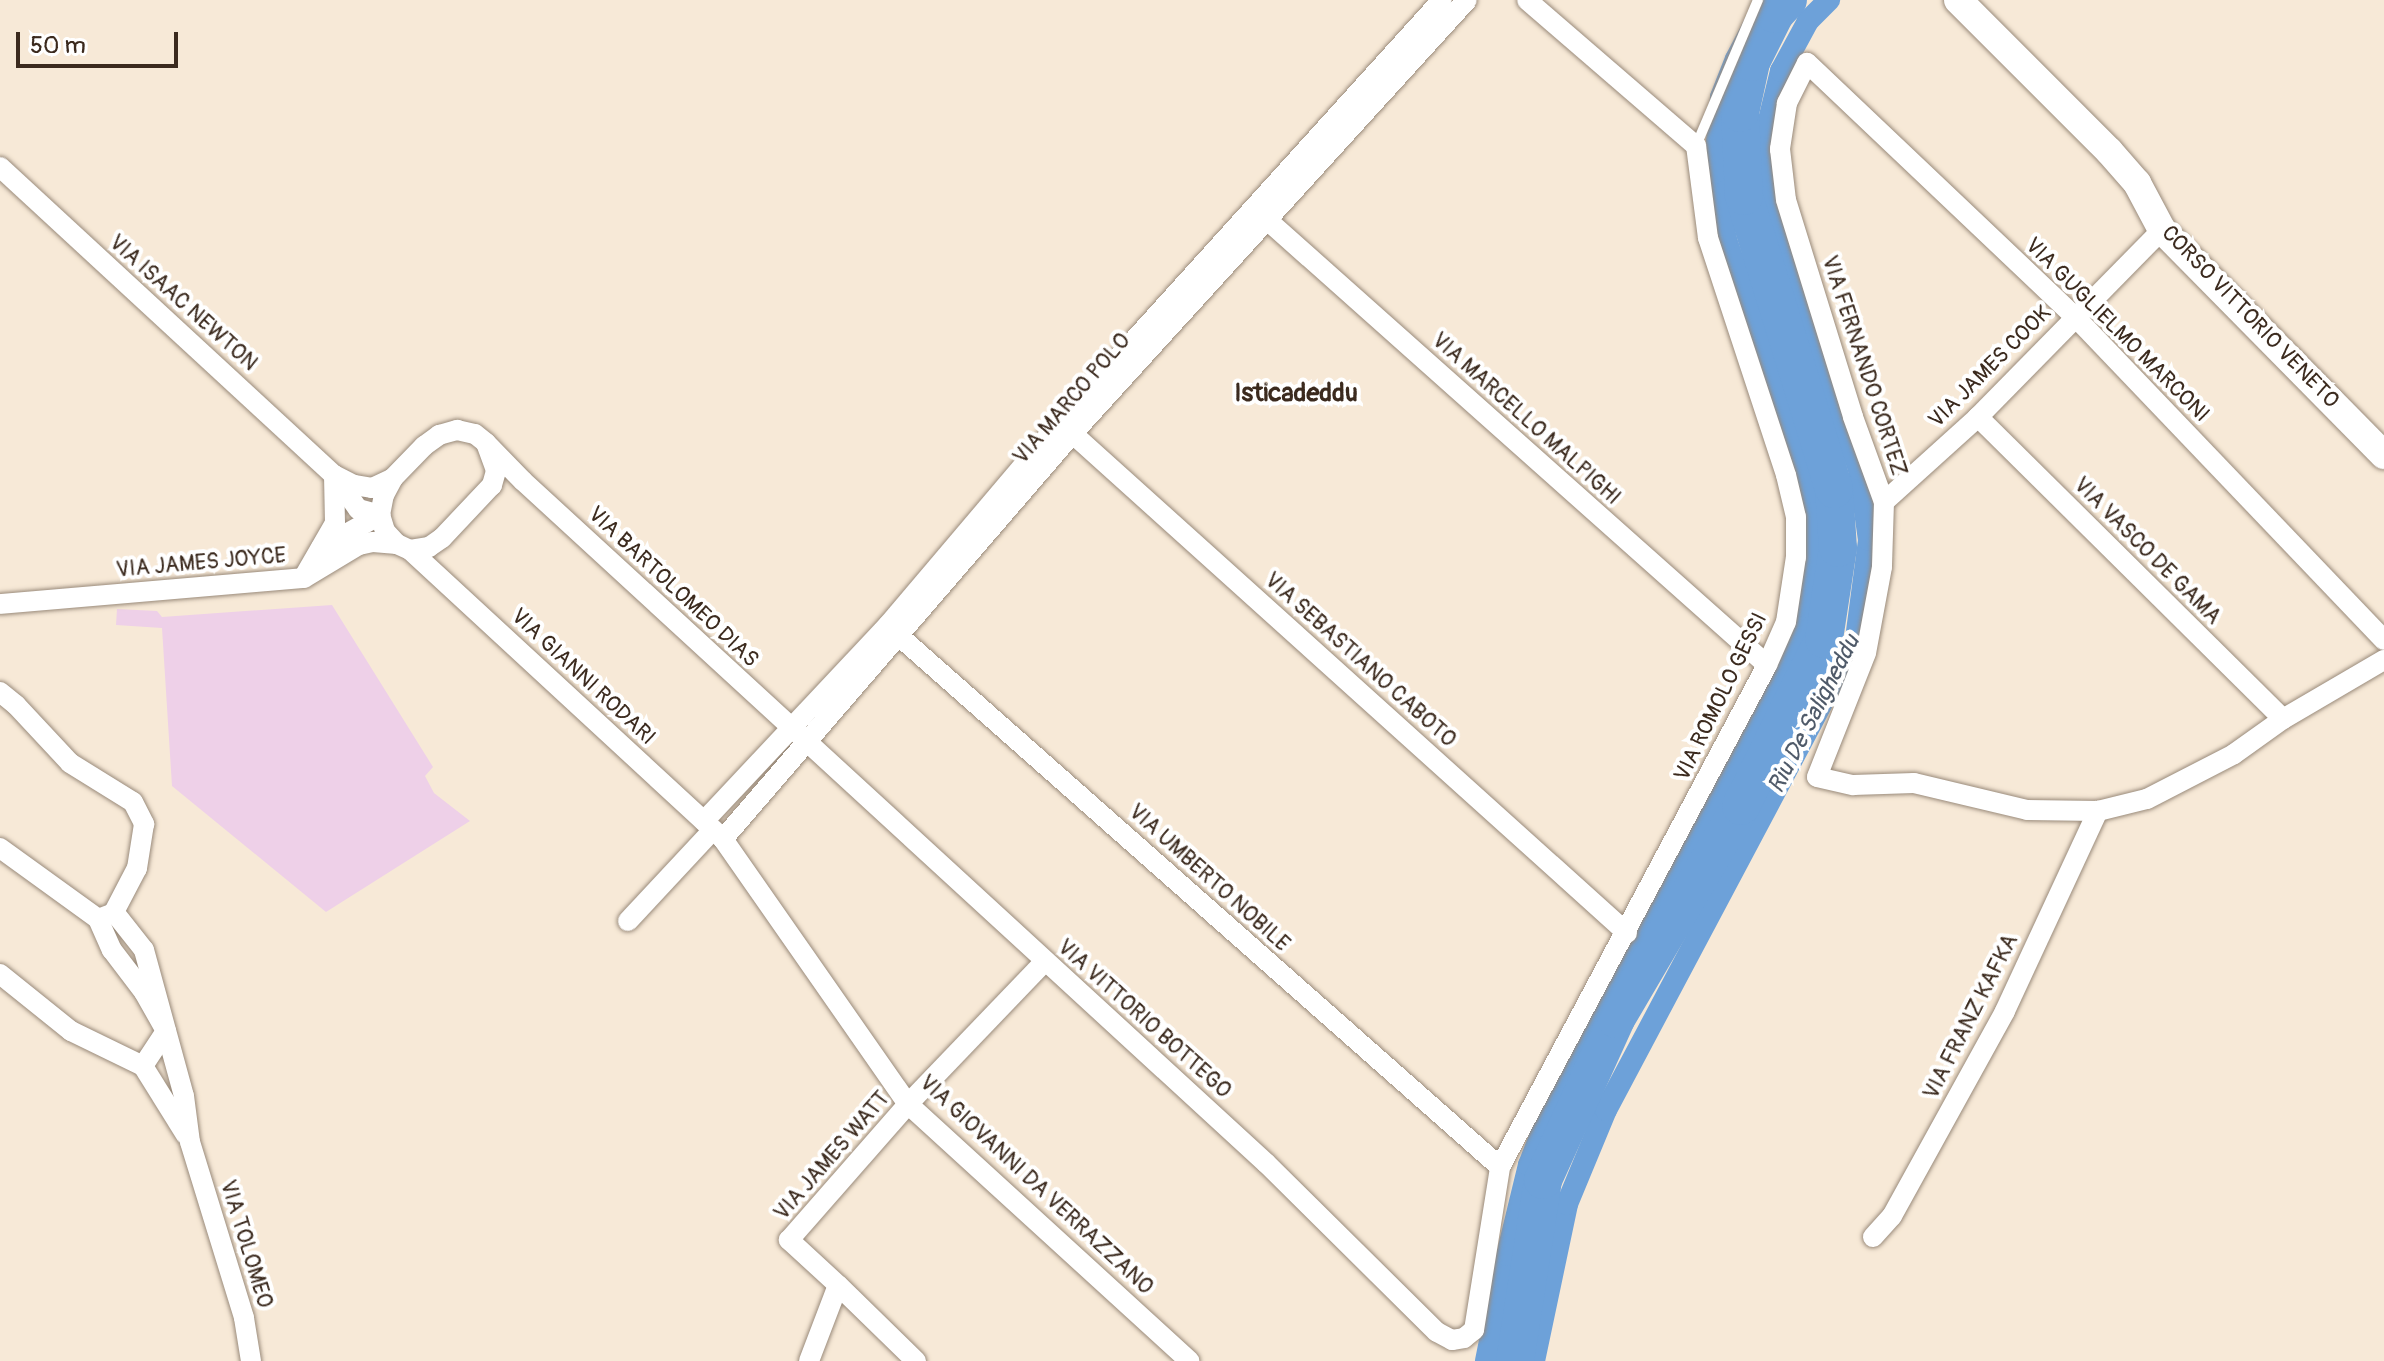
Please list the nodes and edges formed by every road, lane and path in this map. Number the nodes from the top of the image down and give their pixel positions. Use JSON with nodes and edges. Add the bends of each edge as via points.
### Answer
{"nodes":[{"id":1,"x":1442,"y":0,"type":"edge"},
{"id":2,"x":1467,"y":0,"type":"edge"},
{"id":3,"x":1527,"y":0,"type":"edge"},
{"id":4,"x":1758,"y":0,"type":"edge"},
{"id":5,"x":1958,"y":0,"type":"edge"},
{"id":6,"x":1807,"y":63,"type":"joint"},
{"id":7,"x":1696,"y":146,"type":"junction"},
{"id":8,"x":0,"y":167,"type":"edge"},
{"id":9,"x":1260,"y":214,"type":"junction"},
{"id":10,"x":2162,"y":230,"type":"junction"},
{"id":11,"x":2074,"y":316,"type":"junction"},
{"id":12,"x":1978,"y":417,"type":"junction"},
{"id":13,"x":1066,"y":428,"type":"junction"},
{"id":14,"x":486,"y":443,"type":"junction"},
{"id":15,"x":2384,"y":455,"type":"edge"},
{"id":16,"x":334,"y":475,"type":"junction"},
{"id":17,"x":393,"y":478,"type":"junction"},
{"id":18,"x":523,"y":481,"type":"junction"},
{"id":19,"x":492,"y":485,"type":"junction"},
{"id":20,"x":1884,"y":502,"type":"junction"},
{"id":21,"x":380,"y":515,"type":"junction"},
{"id":22,"x":404,"y":547,"type":"junction"},
{"id":23,"x":321,"y":548,"type":"junction"},
{"id":24,"x":304,"y":578,"type":"junction"},
{"id":25,"x":0,"y":604,"type":"edge"},
{"id":26,"x":894,"y":631,"type":"junction"},
{"id":27,"x":2384,"y":640,"type":"edge"},
{"id":28,"x":2384,"y":660,"type":"edge"},
{"id":29,"x":1767,"y":665,"type":"junction"},
{"id":30,"x":0,"y":692,"type":"edge"},
{"id":31,"x":2283,"y":719,"type":"junction"},
{"id":32,"x":791,"y":728,"type":"junction"},
{"id":33,"x":807,"y":743,"type":"junction"},
{"id":34,"x":2098,"y":811,"type":"junction"},
{"id":35,"x":713,"y":830,"type":"junction"},
{"id":36,"x":0,"y":848,"type":"edge"},
{"id":37,"x":106,"y":916,"type":"junction"},
{"id":38,"x":628,"y":921,"type":"dead end"},
{"id":39,"x":1627,"y":933,"type":"junction"},
{"id":40,"x":1044,"y":962,"type":"junction"},
{"id":41,"x":0,"y":974,"type":"edge"},
{"id":42,"x":166,"y":1031,"type":"junction"},
{"id":43,"x":143,"y":1066,"type":"junction"},
{"id":44,"x":908,"y":1104,"type":"junction"},
{"id":45,"x":190,"y":1142,"type":"junction"},
{"id":46,"x":1500,"y":1167,"type":"junction"},
{"id":47,"x":1873,"y":1237,"type":"dead end"},
{"id":48,"x":838,"y":1285,"type":"junction"},
{"id":49,"x":1464,"y":1338,"type":"joint"},
{"id":50,"x":251,"y":1361,"type":"edge"},
{"id":51,"x":809,"y":1361,"type":"edge"},
{"id":52,"x":916,"y":1361,"type":"edge"},
{"id":53,"x":1189,"y":1361,"type":"edge"}],
"edges":[{"from":1,"to":9,"type":"street","name":"VIA MARCO POLO"},
{"from":2,"to":9,"type":"street","name":"VIA MARCO POLO"},
{"from":3,"to":7,"type":"street"},
{"from":4,"to":7,"type":"lane"},
{"from":5,"to":10,"type":"main road","name":"CORSO VITTORIO VENETO","via":[[2109,151],[2137,183]]},
{"from":6,"to":11,"type":"street","name":"VIA GUGLIELMO MARCONI"},
{"from":6,"to":20,"type":"street","name":"VIA FERNANDO CORTEZ","via":[[1787,103],[1780,149],[1786,200]]},
{"from":7,"to":29,"type":"street","name":"VIA ROMOLO GESSI","via":[[1708,238],[1796,517],[1793,589],[1786,622]]},
{"from":8,"to":16,"type":"street","name":"VIA ISAAC NEWTON"},
{"from":9,"to":13,"type":"street","name":"VIA MARCO POLO"},
{"from":9,"to":29,"type":"street","name":"VIA MARCELLO MALPIGHI"},
{"from":10,"to":11,"type":"street","name":"VIA JAMES COOK"},
{"from":10,"to":15,"type":"main road","name":"CORSO VITTORIO VENETO"},
{"from":11,"to":12,"type":"street","name":"VIA JAMES COOK"},
{"from":11,"to":27,"type":"street","name":"VIA GUGLIELMO MARCONI"},
{"from":12,"to":20,"type":"street","name":"VIA JAMES COOK"},
{"from":12,"to":31,"type":"street","name":"VIA VASCO DE GAMA"},
{"from":13,"to":26,"type":"street","name":"VIA MARCO POLO"},
{"from":13,"to":39,"type":"street","name":"VIA SEBASTIANO CABOTO"},
{"from":14,"to":17,"type":"street","via":[[457,430],[439,435]]},
{"from":14,"to":18,"type":"street","name":"VIA BARTOLOMEO DIAS"},
{"from":14,"to":19,"type":"street","via":[[496,471]]},
{"from":16,"to":17,"type":"street","name":"VIA ISAAC NEWTON","via":[[372,488]]},
{"from":16,"to":21,"type":"street","name":"VIA ISAAC NEWTON","via":[[358,509]]},
{"from":16,"to":23,"type":"street","via":[[335,523]]},
{"from":17,"to":21,"type":"street"},
{"from":18,"to":19,"type":"street"},
{"from":18,"to":32,"type":"street","name":"VIA BARTOLOMEO DIAS"},
{"from":19,"to":22,"type":"street","via":[[442,538],[429,547]]},
{"from":20,"to":34,"type":"street","name":"VIA FERNANDO CORTEZ","via":[[1882,567],[1866,653],[1817,777],[1853,785],[1914,783],[2027,810]]},
{"from":21,"to":22,"type":"street","via":[[385,531]]},
{"from":21,"to":23,"type":"street"},
{"from":22,"to":24,"type":"street","name":"VIA JAMES JOYCE","via":[[359,545]]},
{"from":22,"to":35,"type":"street","name":"VIA GIANNI RODARI"},
{"from":23,"to":24,"type":"street"},
{"from":24,"to":25,"type":"street","name":"VIA JAMES JOYCE"},
{"from":26,"to":32,"type":"street","name":"VIA MARCO POLO"},
{"from":26,"to":33,"type":"street","name":"VIA MARCO POLO"},
{"from":26,"to":46,"type":"street","name":"VIA UMBERTO NOBILE"},
{"from":28,"to":31,"type":"street"},
{"from":29,"to":39,"type":"street","name":"VIA ROMOLO GESSI"},
{"from":30,"to":37,"type":"street","via":[[70,763],[133,802],[144,824],[137,868]]},
{"from":31,"to":34,"type":"street","via":[[2234,754],[2147,799]]},
{"from":32,"to":33,"type":"street","name":"VIA VITTORIO BOTTEGO"},
{"from":32,"to":35,"type":"street","name":"VIA MARCO POLO"},
{"from":33,"to":35,"type":"street","name":"VIA MARCO POLO"},
{"from":33,"to":40,"type":"street","name":"VIA VITTORIO BOTTEGO"},
{"from":34,"to":47,"type":"street","name":"VIA FRANZ KAFKA","via":[[2005,1011],[1892,1216]]},
{"from":35,"to":38,"type":"street","name":"VIA MARCO POLO"},
{"from":35,"to":44,"type":"street","name":"VIA GIOVANNI DA VERRAZZANO"},
{"from":36,"to":37,"type":"street","name":"VIA TOLOMEO"},
{"from":37,"to":42,"type":"street","name":"VIA TOLOMEO","via":[[144,950]]},
{"from":39,"to":46,"type":"street","name":"VIA ROMOLO GESSI"},
{"from":40,"to":44,"type":"street","name":"VIA JAMES WATT"},
{"from":40,"to":49,"type":"street","name":"VIA VITTORIO BOTTEGO","via":[[1266,1163],[1437,1332],[1452,1340]]},
{"from":41,"to":43,"type":"street","via":[[71,1031]]},
{"from":42,"to":43,"type":"street"},
{"from":42,"to":45,"type":"street","name":"VIA TOLOMEO"},
{"from":43,"to":45,"type":"street","name":"VIA TOLOMEO"},
{"from":44,"to":48,"type":"street","name":"VIA JAMES WATT","via":[[789,1240]]},
{"from":44,"to":53,"type":"street","name":"VIA GIOVANNI DA VERRAZZANO"},
{"from":45,"to":50,"type":"street","name":"VIA TOLOMEO","via":[[244,1318]]},
{"from":46,"to":49,"type":"street","name":"VIA ROMOLO GESSI","via":[[1474,1330]]},
{"from":48,"to":51,"type":"street"},
{"from":48,"to":52,"type":"street"}]}
